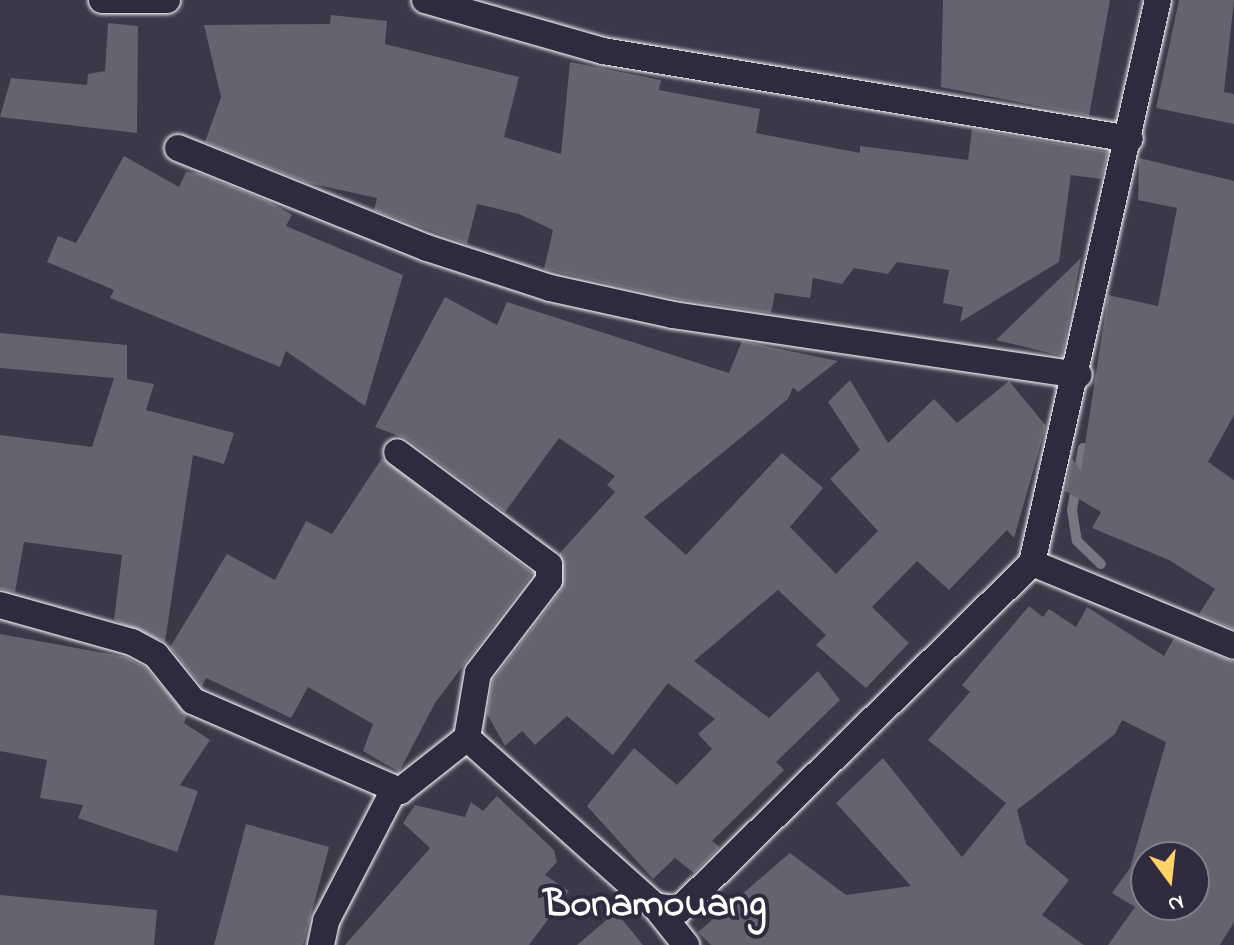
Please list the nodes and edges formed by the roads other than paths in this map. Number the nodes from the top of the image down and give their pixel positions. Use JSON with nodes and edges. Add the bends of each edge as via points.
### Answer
{"nodes":[{"id":1,"x":102,"y":0,"type":"edge"},
{"id":2,"x":167,"y":0,"type":"edge"},
{"id":3,"x":425,"y":0,"type":"edge"},
{"id":4,"x":1158,"y":0,"type":"edge"},
{"id":5,"x":1130,"y":139,"type":"junction"},
{"id":6,"x":178,"y":148,"type":"dead end"},
{"id":7,"x":1079,"y":375,"type":"junction"},
{"id":8,"x":397,"y":452,"type":"dead end"},
{"id":9,"x":1032,"y":563,"type":"junction"},
{"id":10,"x":0,"y":605,"type":"edge"},
{"id":11,"x":1234,"y":646,"type":"edge"},
{"id":12,"x":467,"y":738,"type":"junction"},
{"id":13,"x":394,"y":790,"type":"junction"},
{"id":14,"x":655,"y":906,"type":"junction"},
{"id":15,"x":321,"y":945,"type":"edge"},
{"id":16,"x":686,"y":945,"type":"edge"}],
"edges":[{"from":1,"to":2,"type":"street"},
{"from":3,"to":5,"type":"street","via":[[603,51]]},
{"from":4,"to":5,"type":"street"},
{"from":5,"to":7,"type":"street"},
{"from":6,"to":7,"type":"street","via":[[427,248],[550,288],[673,315]]},
{"from":7,"to":9,"type":"street"},
{"from":8,"to":12,"type":"street","via":[[549,565],[549,580],[478,673]]},
{"from":9,"to":11,"type":"street"},
{"from":9,"to":14,"type":"street","via":[[685,907]]},
{"from":10,"to":13,"type":"street","via":[[132,642],[156,655],[193,701]]},
{"from":12,"to":13,"type":"street","via":[[408,787]]},
{"from":12,"to":14,"type":"street"},
{"from":13,"to":15,"type":"street","via":[[326,921]]},
{"from":14,"to":16,"type":"street"}]}
